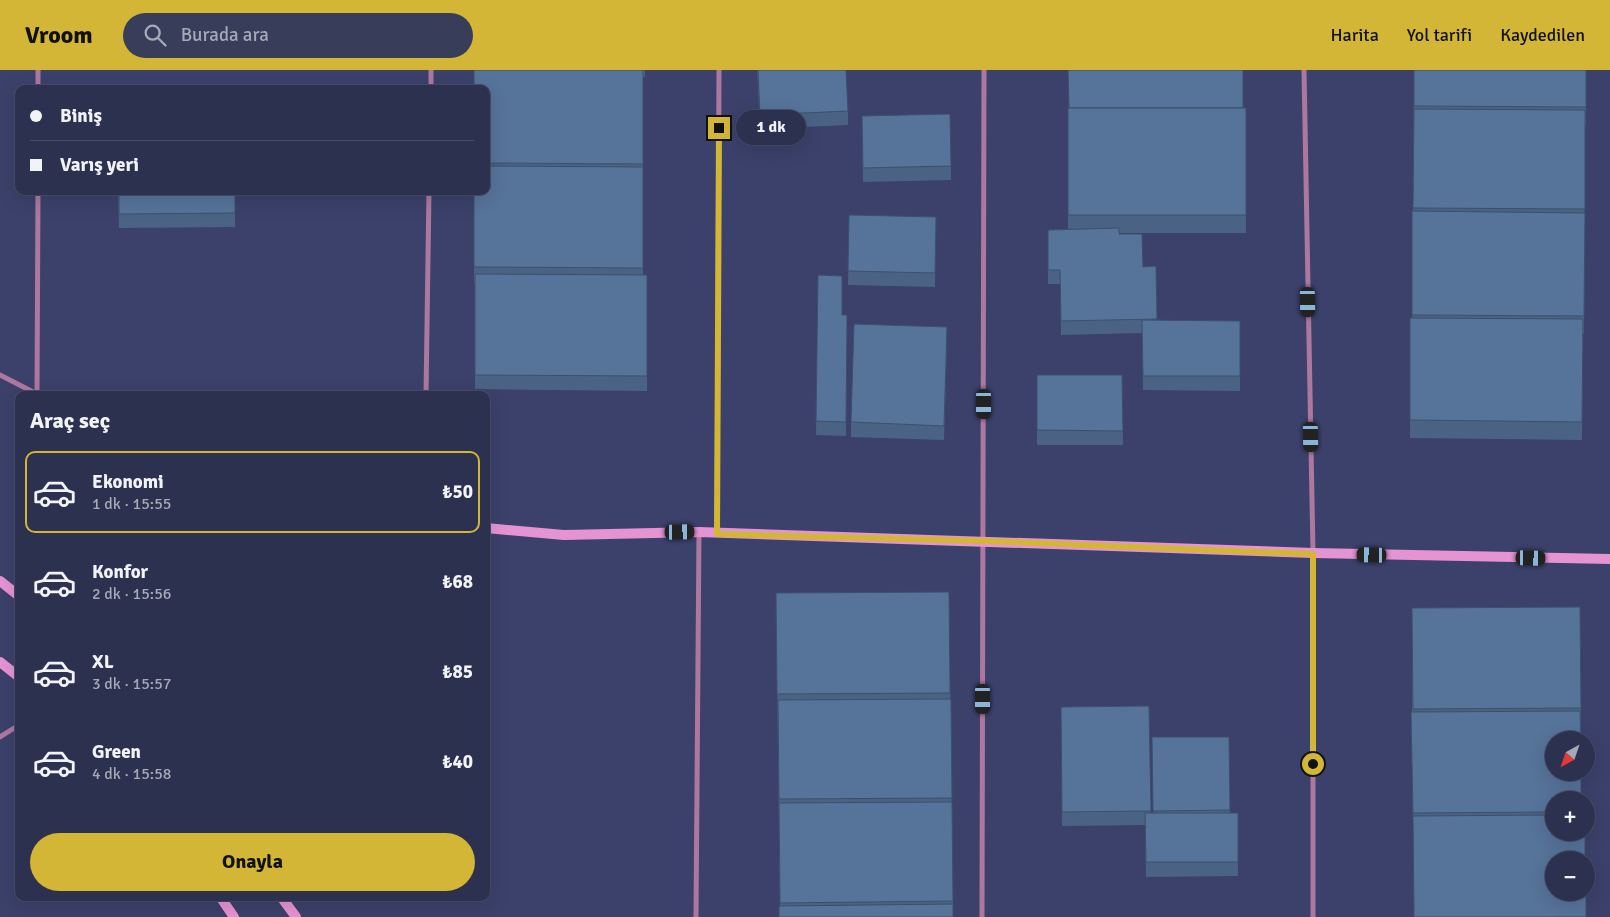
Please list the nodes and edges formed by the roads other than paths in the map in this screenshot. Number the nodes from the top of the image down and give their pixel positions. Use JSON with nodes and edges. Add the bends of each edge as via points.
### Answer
{"nodes":[{"id":1,"x":38,"y":70,"type":"edge"},
{"id":2,"x":431,"y":70,"type":"edge"},
{"id":3,"x":719,"y":70,"type":"edge"},
{"id":4,"x":984,"y":70,"type":"edge"},
{"id":5,"x":1304,"y":70,"type":"edge"},
{"id":6,"x":38,"y":85,"type":"edge"},
{"id":7,"x":431,"y":85,"type":"edge"},
{"id":8,"x":38,"y":195,"type":"edge"},
{"id":9,"x":429,"y":195,"type":"edge"},
{"id":10,"x":0,"y":375,"type":"edge"},
{"id":11,"x":32,"y":391,"type":"edge"},
{"id":12,"x":38,"y":391,"type":"edge"},
{"id":13,"x":426,"y":391,"type":"edge"},
{"id":14,"x":490,"y":528,"type":"edge"},
{"id":15,"x":699,"y":532,"type":"junction"},
{"id":16,"x":717,"y":534,"type":"junction"},
{"id":17,"x":984,"y":541,"type":"junction"},
{"id":18,"x":1313,"y":554,"type":"junction"},
{"id":19,"x":1610,"y":559,"type":"edge"},
{"id":20,"x":0,"y":581,"type":"edge"},
{"id":21,"x":15,"y":593,"type":"edge"},
{"id":22,"x":0,"y":662,"type":"edge"},
{"id":23,"x":15,"y":674,"type":"edge"},
{"id":24,"x":15,"y":728,"type":"edge"},
{"id":25,"x":0,"y":737,"type":"edge"},
{"id":26,"x":223,"y":901,"type":"edge"},
{"id":27,"x":284,"y":901,"type":"edge"},
{"id":28,"x":234,"y":917,"type":"edge"},
{"id":29,"x":296,"y":917,"type":"edge"},
{"id":30,"x":696,"y":917,"type":"edge"},
{"id":31,"x":982,"y":917,"type":"edge"},
{"id":32,"x":1313,"y":917,"type":"edge"}],
"edges":[{"from":1,"to":6,"type":"street"},
{"from":2,"to":7,"type":"street"},
{"from":3,"to":16,"type":"street"},
{"from":4,"to":17,"type":"street"},
{"from":5,"to":18,"type":"street"},
{"from":8,"to":12,"type":"street"},
{"from":9,"to":13,"type":"street"},
{"from":10,"to":11,"type":"street"},
{"from":14,"to":15,"type":"main road","via":[[564,535]]},
{"from":15,"to":16,"type":"main road"},
{"from":15,"to":30,"type":"street"},
{"from":16,"to":17,"type":"main road"},
{"from":17,"to":18,"type":"main road"},
{"from":17,"to":31,"type":"street"},
{"from":18,"to":19,"type":"main road"},
{"from":18,"to":32,"type":"street"},
{"from":20,"to":21,"type":"main road"},
{"from":22,"to":23,"type":"main road"},
{"from":24,"to":25,"type":"street"},
{"from":26,"to":28,"type":"main road"},
{"from":27,"to":29,"type":"main road"}]}
